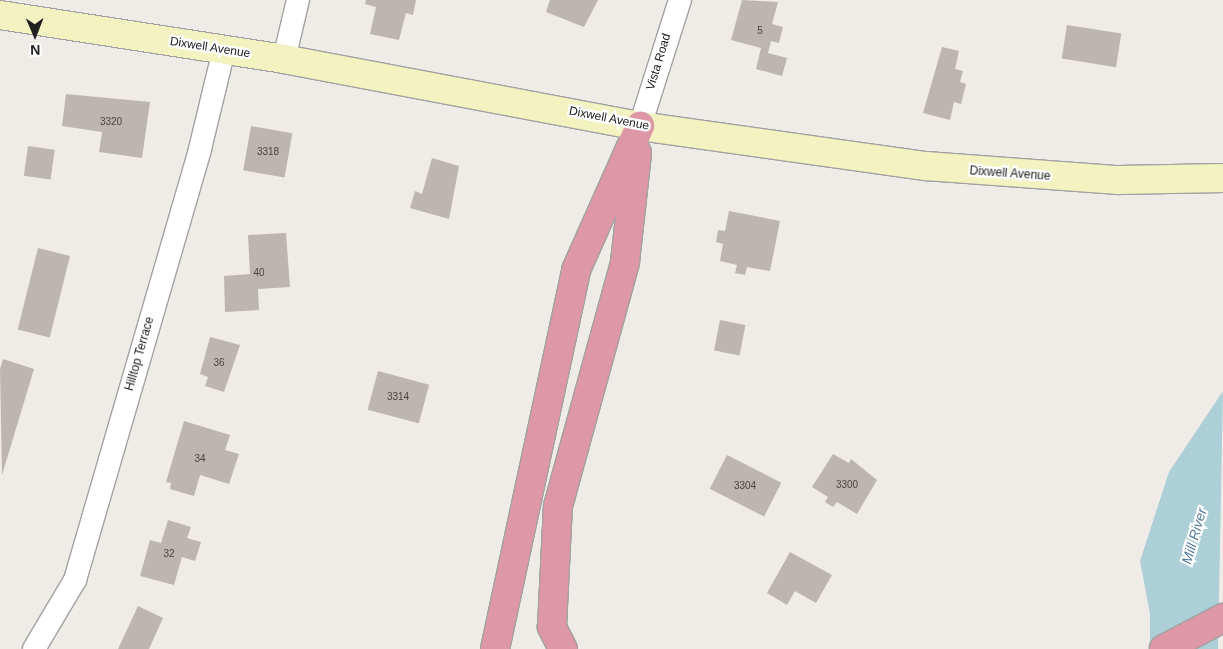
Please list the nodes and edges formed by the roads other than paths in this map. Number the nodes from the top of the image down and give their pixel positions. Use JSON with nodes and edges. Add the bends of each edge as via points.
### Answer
{"nodes":[{"id":1,"x":298,"y":0,"type":"edge"},
{"id":2,"x":680,"y":0,"type":"edge"},
{"id":3,"x":0,"y":15,"type":"edge"},
{"id":4,"x":224,"y":50,"type":"junction"},
{"id":5,"x":284,"y":59,"type":"junction"},
{"id":6,"x":640,"y":126,"type":"junction"},
{"id":7,"x":1223,"y":178,"type":"edge"},
{"id":8,"x":1223,"y":618,"type":"edge"},
{"id":9,"x":34,"y":649,"type":"edge"},
{"id":10,"x":496,"y":649,"type":"edge"},
{"id":11,"x":563,"y":649,"type":"edge"},
{"id":12,"x":1164,"y":649,"type":"edge"}],
"edges":[{"from":1,"to":5,"type":"street"},
{"from":2,"to":6,"type":"street","name":"Vista Road"},
{"from":3,"to":4,"type":"main road","name":"Dixwell Avenue"},
{"from":4,"to":5,"type":"main road","name":"Dixwell Avenue"},
{"from":4,"to":9,"type":"street","name":"Hilltop Terrace","via":[[200,149],[75,580]]},
{"from":5,"to":6,"type":"main road","name":"Dixwell Avenue"},
{"from":6,"to":7,"type":"main road","name":"Dixwell Avenue","via":[[986,173],[1118,180]]},
{"from":6,"to":10,"type":"highway","via":[[576,270]]},
{"from":6,"to":11,"type":"highway","via":[[625,262],[558,506],[552,627]]},
{"from":8,"to":12,"type":"highway"}]}
